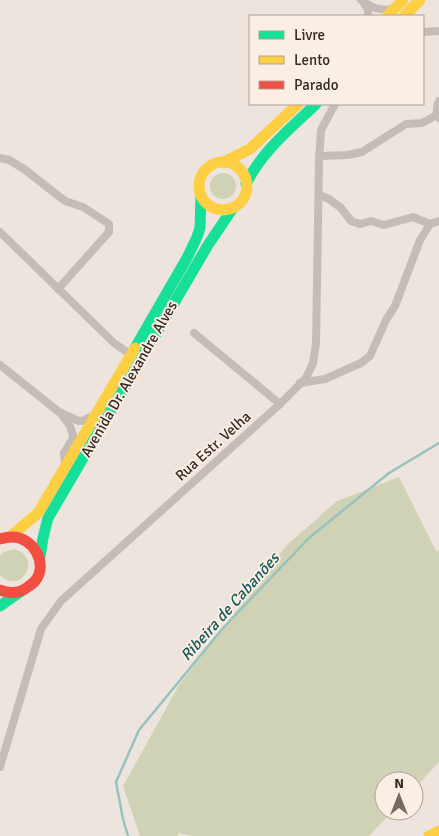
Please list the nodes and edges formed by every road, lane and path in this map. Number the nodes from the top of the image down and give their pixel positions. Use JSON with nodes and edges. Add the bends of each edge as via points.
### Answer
{"nodes":[{"id":1,"x":404,"y":0,"type":"edge"},
{"id":2,"x":420,"y":0,"type":"edge"},
{"id":3,"x":363,"y":1,"type":"edge"},
{"id":4,"x":400,"y":14,"type":"edge"},
{"id":5,"x":368,"y":15,"type":"edge"},
{"id":6,"x":424,"y":32,"type":"edge"},
{"id":7,"x":439,"y":32,"type":"edge"},
{"id":8,"x":439,"y":101,"type":"edge"},
{"id":9,"x":297,"y":105,"type":"edge"},
{"id":10,"x":315,"y":105,"type":"edge"},
{"id":11,"x":335,"y":105,"type":"edge"},
{"id":12,"x":438,"y":117,"type":"edge"},
{"id":13,"x":319,"y":156,"type":"junction"},
{"id":14,"x":0,"y":158,"type":"edge"},
{"id":15,"x":224,"y":162,"type":"junction"},
{"id":16,"x":246,"y":184,"type":"junction"},
{"id":17,"x":318,"y":195,"type":"junction"},
{"id":18,"x":201,"y":196,"type":"junction"},
{"id":19,"x":232,"y":208,"type":"junction"},
{"id":20,"x":439,"y":221,"type":"edge"},
{"id":21,"x":430,"y":224,"type":"junction"},
{"id":22,"x":0,"y":232,"type":"edge"},
{"id":23,"x":58,"y":289,"type":"junction"},
{"id":24,"x":194,"y":333,"type":"dead end"},
{"id":25,"x":130,"y":354,"type":"junction"},
{"id":26,"x":0,"y":365,"type":"edge"},
{"id":27,"x":300,"y":384,"type":"junction"},
{"id":28,"x":280,"y":404,"type":"junction"},
{"id":29,"x":59,"y":412,"type":"junction"},
{"id":30,"x":93,"y":416,"type":"junction"},
{"id":31,"x":66,"y":464,"type":"junction"},
{"id":32,"x":5,"y":538,"type":"edge"},
{"id":33,"x":40,"y":557,"type":"junction"},
{"id":34,"x":0,"y":590,"type":"edge"},
{"id":35,"x":22,"y":591,"type":"junction"},
{"id":36,"x":0,"y":606,"type":"edge"},
{"id":37,"x":0,"y":767,"type":"edge"},
{"id":38,"x":439,"y":831,"type":"edge"},
{"id":39,"x":429,"y":836,"type":"edge"}],
"edges":[{"from":1,"to":4,"type":"main road"},
{"from":2,"to":4,"type":"main road"},
{"from":3,"to":4,"type":"street","via":[[373,8]]},
{"from":3,"to":5,"type":"street"},
{"from":6,"to":7,"type":"street"},
{"from":8,"to":12,"type":"street"},
{"from":9,"to":15,"type":"main road","via":[[250,149]]},
{"from":10,"to":16,"type":"main road","via":[[259,160]]},
{"from":11,"to":13,"type":"street","name":"Rua Estr. Velha","via":[[321,130]]},
{"from":12,"to":13,"type":"street","via":[[406,124],[362,152]]},
{"from":13,"to":17,"type":"street","name":"Rua Estr. Velha"},
{"from":14,"to":23,"type":"street","via":[[24,169],[65,201],[83,207],[109,224],[110,232]]},
{"from":15,"to":16,"type":"main road","via":[[242,172]]},
{"from":15,"to":18,"type":"main road","via":[[209,167],[203,173],[199,188]]},
{"from":16,"to":19,"type":"main road","via":[[244,198]]},
{"from":17,"to":21,"type":"street","via":[[341,208],[351,221],[360,224],[384,225],[413,217]]},
{"from":17,"to":27,"type":"street","name":"Rua Estr. Velha","via":[[316,344],[312,363]]},
{"from":18,"to":19,"type":"main road","via":[[218,210]]},
{"from":18,"to":25,"type":"main road","name":"Avenida Dr. Alexandre Alves","via":[[198,237]]},
{"from":19,"to":33,"type":"main road","name":"Avenida Dr. Alexandre Alves","via":[[48,518]]},
{"from":20,"to":21,"type":"street"},
{"from":21,"to":27,"type":"street","via":[[370,356],[325,379]]},
{"from":22,"to":23,"type":"street"},
{"from":23,"to":25,"type":"street"},
{"from":24,"to":28,"type":"street"},
{"from":25,"to":30,"type":"main road","name":"Avenida Dr. Alexandre Alves"},
{"from":26,"to":29,"type":"street"},
{"from":27,"to":28,"type":"street","name":"Rua Estr. Velha"},
{"from":28,"to":37,"type":"street","name":"Rua Estr. Velha","via":[[61,601],[41,629]]},
{"from":29,"to":30,"type":"street","via":[[79,420]]},
{"from":29,"to":31,"type":"street","via":[[73,435],[64,454]]},
{"from":30,"to":31,"type":"main road","name":"Avenida Dr. Alexandre Alves"},
{"from":31,"to":32,"type":"main road","name":"Avenida Dr. Alexandre Alves","via":[[38,513]]},
{"from":32,"to":33,"type":"main road","via":[[20,537],[29,541]]},
{"from":33,"to":35,"type":"main road","name":"Avenida Dr. Alexandre Alves","via":[[41,565],[35,581]]},
{"from":34,"to":35,"type":"main road"},
{"from":35,"to":36,"type":"main road"},
{"from":38,"to":39,"type":"main road"}]}
